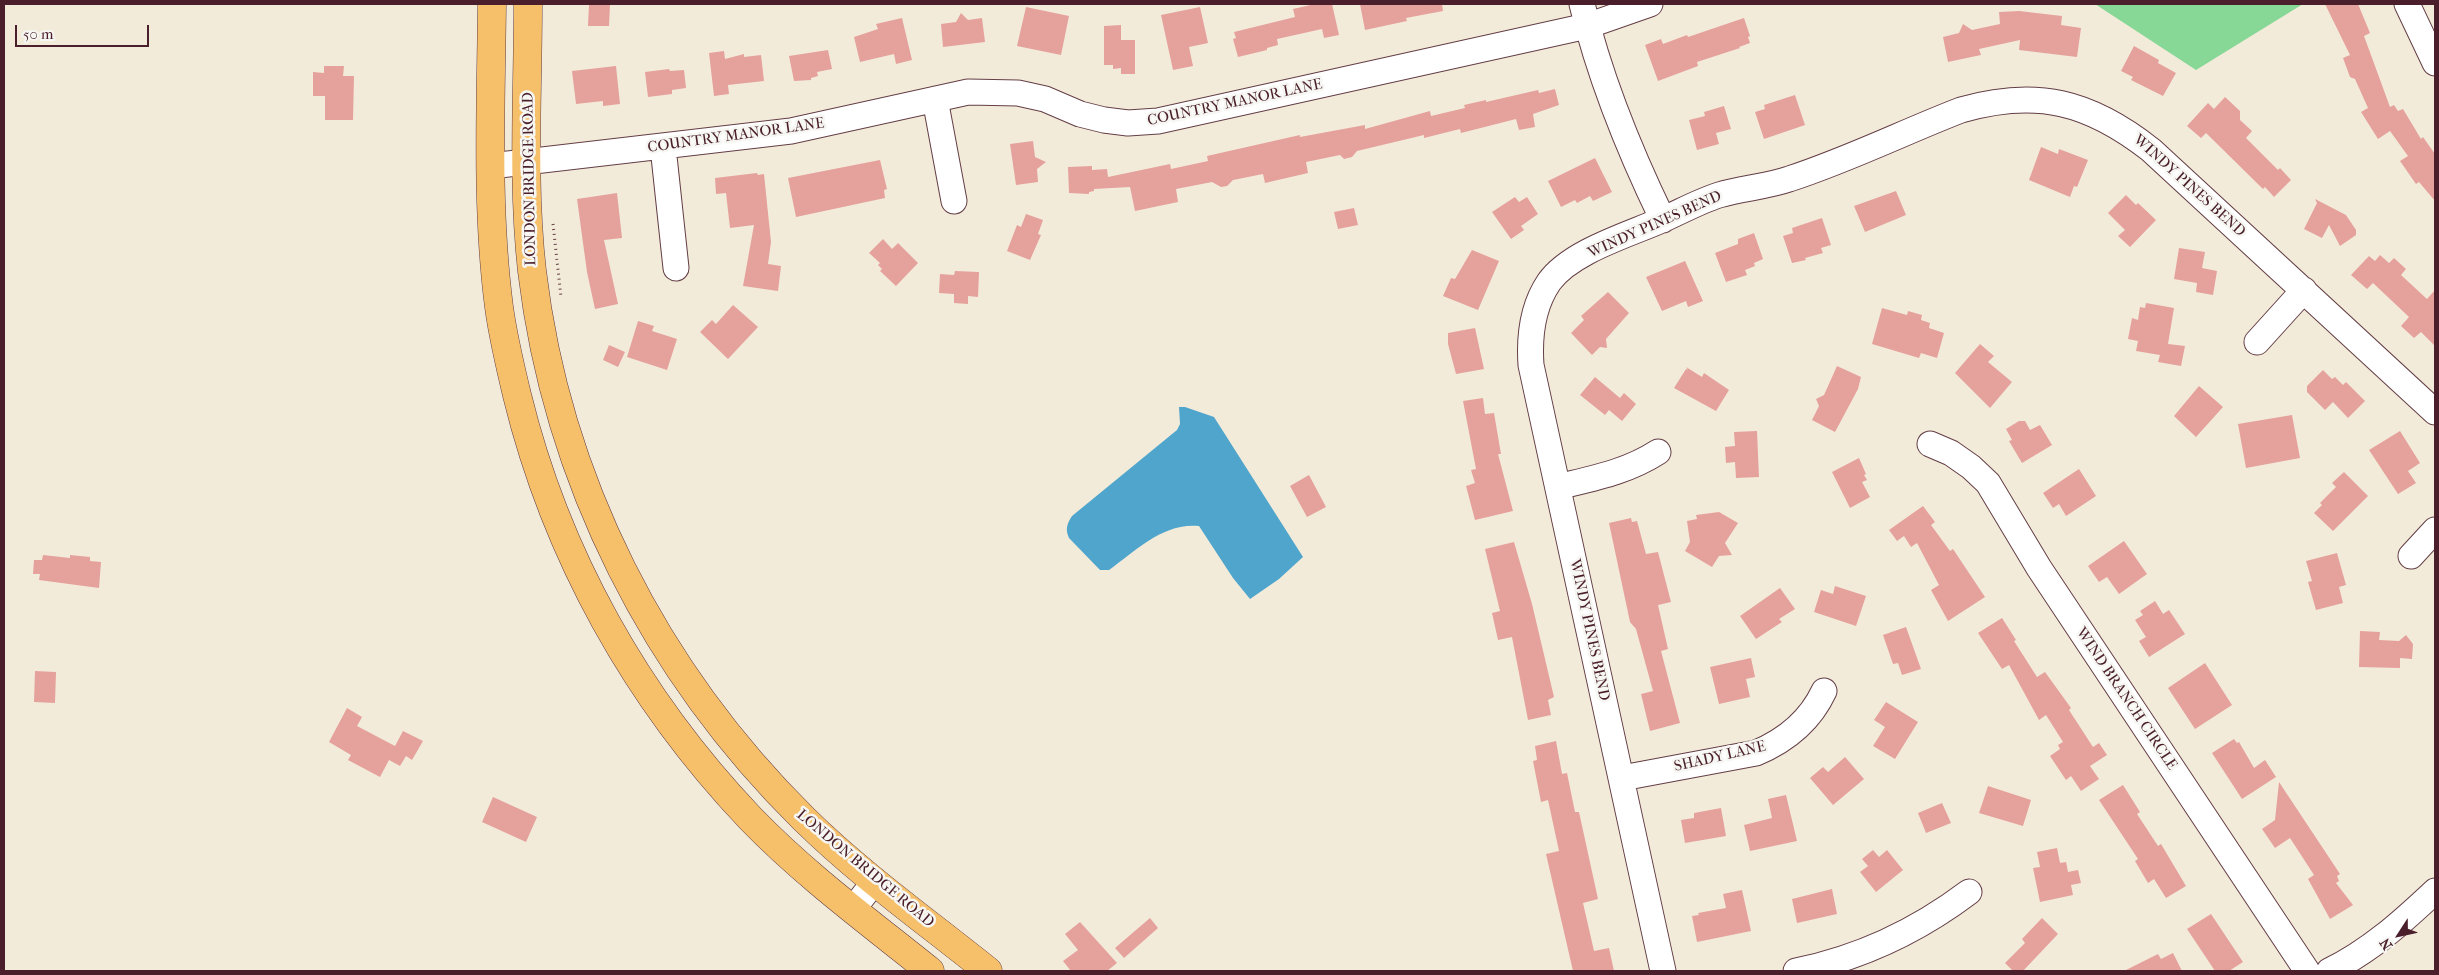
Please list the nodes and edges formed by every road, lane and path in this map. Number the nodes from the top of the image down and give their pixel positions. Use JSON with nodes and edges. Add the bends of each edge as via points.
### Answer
{"nodes":[{"id":1,"x":492,"y":4,"type":"edge"},
{"id":2,"x":528,"y":4,"type":"edge"},
{"id":3,"x":1650,"y":4,"type":"edge"},
{"id":4,"x":2406,"y":4,"type":"edge"},
{"id":5,"x":1585,"y":15,"type":"edge"},
{"id":6,"x":2435,"y":63,"type":"edge"},
{"id":7,"x":935,"y":99,"type":"junction"},
{"id":8,"x":664,"y":147,"type":"junction"},
{"id":9,"x":528,"y":162,"type":"junction"},
{"id":10,"x":491,"y":166,"type":"junction"},
{"id":11,"x":954,"y":201,"type":"dead end"},
{"id":12,"x":552,"y":217,"type":"dead end"},
{"id":13,"x":1663,"y":220,"type":"junction"},
{"id":14,"x":676,"y":268,"type":"dead end"},
{"id":15,"x":2304,"y":290,"type":"junction"},
{"id":16,"x":561,"y":300,"type":"dead end"},
{"id":17,"x":2257,"y":342,"type":"dead end"},
{"id":18,"x":2435,"y":412,"type":"edge"},
{"id":19,"x":1930,"y":444,"type":"dead end"},
{"id":20,"x":1658,"y":452,"type":"dead end"},
{"id":21,"x":1558,"y":487,"type":"junction"},
{"id":22,"x":2435,"y":530,"type":"edge"},
{"id":23,"x":2411,"y":556,"type":"dead end"},
{"id":24,"x":1824,"y":691,"type":"dead end"},
{"id":25,"x":1622,"y":778,"type":"junction"},
{"id":26,"x":875,"y":881,"type":"junction"},
{"id":27,"x":1969,"y":892,"type":"dead end"},
{"id":28,"x":2435,"y":892,"type":"edge"},
{"id":29,"x":853,"y":909,"type":"junction"},
{"id":30,"x":930,"y":971,"type":"edge"},
{"id":31,"x":988,"y":971,"type":"edge"},
{"id":32,"x":1663,"y":971,"type":"edge"},
{"id":33,"x":1796,"y":971,"type":"edge"},
{"id":34,"x":2306,"y":971,"type":"edge"},
{"id":35,"x":2329,"y":971,"type":"edge"}],
"edges":[{"from":1,"to":10,"type":"main road"},
{"from":2,"to":9,"type":"main road","name":"LONDON BRIDGE ROAD"},
{"from":3,"to":5,"type":"street","name":"COUNTRY MANOR LANE"},
{"from":4,"to":6,"type":"street"},
{"from":5,"to":7,"type":"street","name":"COUNTRY MANOR LANE","via":[[1158,121],[1128,123],[1104,120],[1018,93],[968,92]]},
{"from":5,"to":13,"type":"street","via":[[1618,121]]},
{"from":7,"to":8,"type":"street","name":"COUNTRY MANOR LANE","via":[[791,131]]},
{"from":7,"to":11,"type":"street"},
{"from":8,"to":9,"type":"street","name":"COUNTRY MANOR LANE"},
{"from":8,"to":14,"type":"street"},
{"from":9,"to":10,"type":"street","name":"COUNTRY MANOR LANE"},
{"from":9,"to":26,"type":"main road","name":"LONDON BRIDGE ROAD","via":[[532,268],[540,328],[553,387],[573,457],[619,564],[650,624],[724,732],[807,822]]},
{"from":10,"to":29,"type":"main road","via":[[492,241],[507,353],[546,492],[592,597],[639,679],[706,769],[802,868]]},
{"from":12,"to":16,"type":"path"},
{"from":13,"to":15,"type":"street","name":"WINDY PINES BEND","via":[[1721,194],[1790,179],[1961,110],[1988,102],[2042,100],[2101,116],[2127,131]]},
{"from":13,"to":21,"type":"street","name":"WINDY PINES BEND","via":[[1595,249],[1567,265],[1549,282],[1539,302],[1532,323],[1531,365]]},
{"from":15,"to":17,"type":"street"},
{"from":15,"to":18,"type":"street","name":"WINDY PINES BEND"},
{"from":19,"to":34,"type":"street","name":"WIND BRANCH CIRCLE","via":[[1971,466],[1988,483],[2039,568]]},
{"from":20,"to":21,"type":"street","via":[[1621,472]]},
{"from":21,"to":25,"type":"street","name":"WINDY PINES BEND"},
{"from":22,"to":23,"type":"street"},
{"from":24,"to":25,"type":"street","name":"SHADY LANE","via":[[1809,716],[1794,732],[1756,753]]},
{"from":25,"to":32,"type":"street","name":"WINDY PINES BEND"},
{"from":26,"to":29,"type":"street"},
{"from":26,"to":31,"type":"main road","name":"LONDON BRIDGE ROAD"},
{"from":27,"to":33,"type":"street","via":[[1899,938],[1862,954]]},
{"from":28,"to":35,"type":"street","via":[[2358,956]]},
{"from":29,"to":30,"type":"main road"}]}
